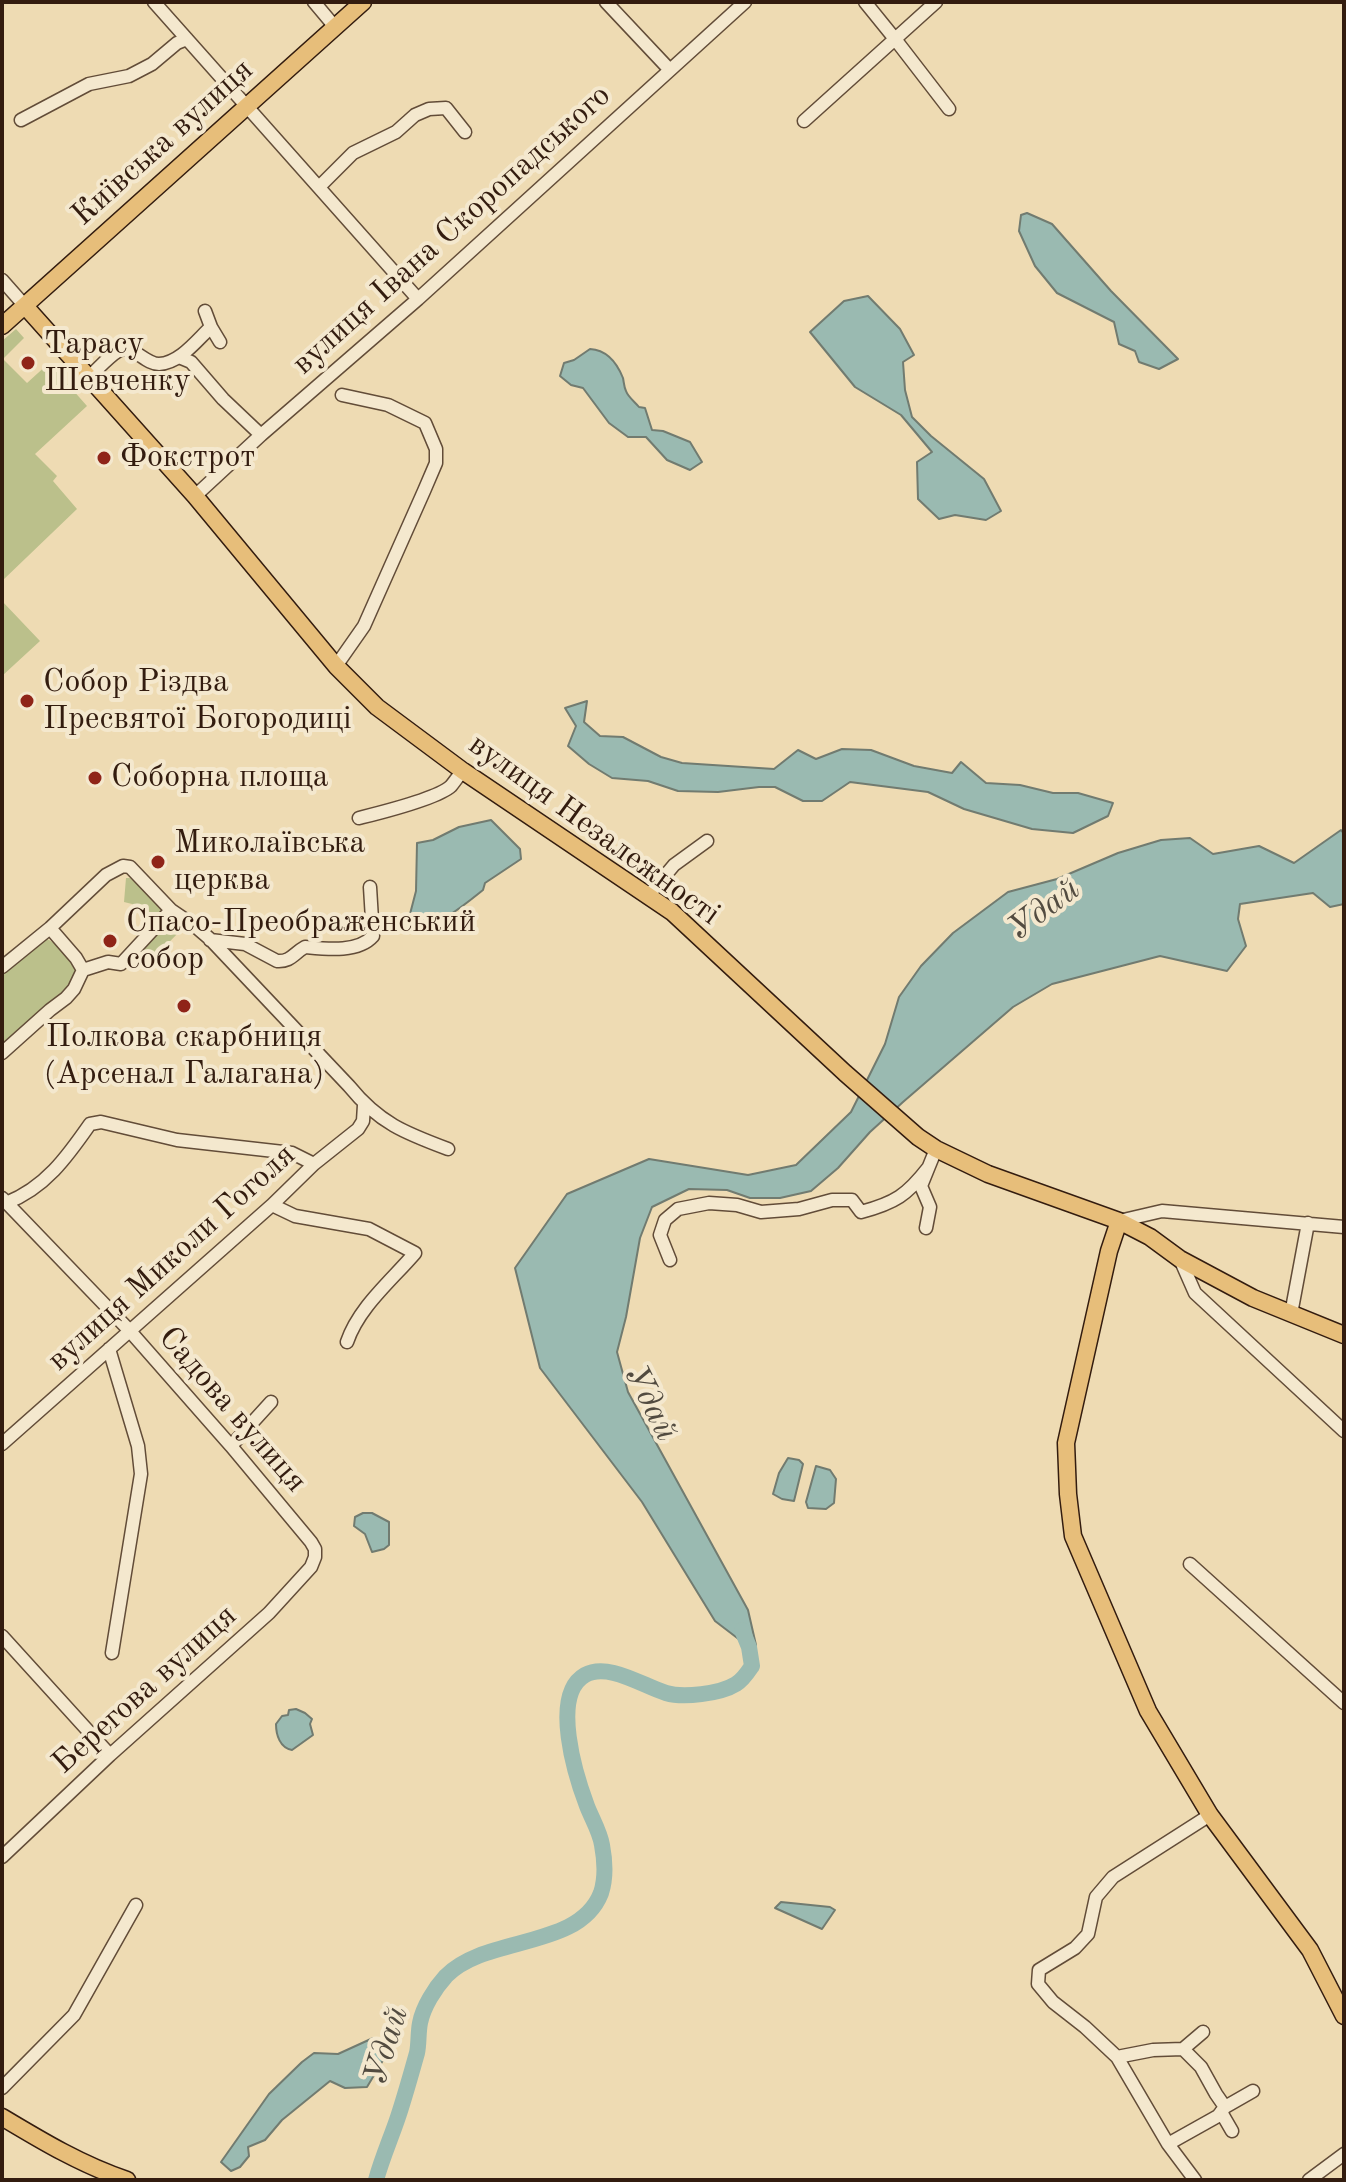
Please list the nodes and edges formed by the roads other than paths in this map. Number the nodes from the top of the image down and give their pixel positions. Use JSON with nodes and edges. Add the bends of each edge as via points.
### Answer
{"nodes":[{"id":1,"x":154,"y":2,"type":"edge"},
{"id":2,"x":314,"y":2,"type":"edge"},
{"id":3,"x":363,"y":2,"type":"edge"},
{"id":4,"x":606,"y":2,"type":"edge"},
{"id":5,"x":745,"y":2,"type":"edge"},
{"id":6,"x":865,"y":2,"type":"edge"},
{"id":7,"x":936,"y":2,"type":"edge"},
{"id":8,"x":335,"y":27,"type":"junction"},
{"id":9,"x":187,"y":39,"type":"junction"},
{"id":10,"x":895,"y":39,"type":"junction"},
{"id":11,"x":669,"y":69,"type":"junction"},
{"id":12,"x":247,"y":105,"type":"junction"},
{"id":13,"x":949,"y":109,"type":"dead end"},
{"id":14,"x":21,"y":120,"type":"dead end"},
{"id":15,"x":804,"y":121,"type":"dead end"},
{"id":16,"x":465,"y":132,"type":"dead end"},
{"id":17,"x":319,"y":187,"type":"junction"},
{"id":18,"x":2,"y":280,"type":"edge"},
{"id":19,"x":418,"y":299,"type":"junction"},
{"id":20,"x":25,"y":306,"type":"junction"},
{"id":21,"x":205,"y":311,"type":"dead end"},
{"id":22,"x":2,"y":326,"type":"edge"},
{"id":23,"x":211,"y":327,"type":"junction"},
{"id":24,"x":220,"y":342,"type":"dead end"},
{"id":25,"x":179,"y":357,"type":"junction"},
{"id":26,"x":89,"y":377,"type":"junction"},
{"id":27,"x":342,"y":395,"type":"dead end"},
{"id":28,"x":261,"y":435,"type":"junction"},
{"id":29,"x":195,"y":496,"type":"junction"},
{"id":30,"x":336,"y":666,"type":"junction"},
{"id":31,"x":463,"y":771,"type":"junction"},
{"id":32,"x":359,"y":818,"type":"dead end"},
{"id":33,"x":707,"y":841,"type":"dead end"},
{"id":34,"x":370,"y":887,"type":"dead end"},
{"id":35,"x":648,"y":896,"type":"junction"},
{"id":36,"x":171,"y":910,"type":"junction"},
{"id":37,"x":50,"y":928,"type":"junction"},
{"id":38,"x":210,"y":939,"type":"junction"},
{"id":39,"x":2,"y":967,"type":"edge"},
{"id":40,"x":83,"y":970,"type":"junction"},
{"id":41,"x":2,"y":1053,"type":"edge"},
{"id":42,"x":364,"y":1105,"type":"junction"},
{"id":43,"x":448,"y":1149,"type":"dead end"},
{"id":44,"x":936,"y":1149,"type":"junction"},
{"id":45,"x":314,"y":1164,"type":"junction"},
{"id":46,"x":928,"y":1168,"type":"junction"},
{"id":47,"x":4,"y":1200,"type":"edge"},
{"id":48,"x":272,"y":1205,"type":"junction"},
{"id":49,"x":1119,"y":1221,"type":"junction"},
{"id":50,"x":1308,"y":1223,"type":"junction"},
{"id":51,"x":1344,"y":1227,"type":"edge"},
{"id":52,"x":926,"y":1228,"type":"dead end"},
{"id":53,"x":1180,"y":1259,"type":"junction"},
{"id":54,"x":670,"y":1260,"type":"dead end"},
{"id":55,"x":1291,"y":1314,"type":"junction"},
{"id":56,"x":129,"y":1330,"type":"junction"},
{"id":57,"x":1344,"y":1335,"type":"edge"},
{"id":58,"x":347,"y":1342,"type":"dead end"},
{"id":59,"x":109,"y":1349,"type":"junction"},
{"id":60,"x":271,"y":1402,"type":"dead end"},
{"id":61,"x":1344,"y":1431,"type":"edge"},
{"id":62,"x":4,"y":1439,"type":"edge"},
{"id":63,"x":231,"y":1446,"type":"junction"},
{"id":64,"x":315,"y":1557,"type":"joint"},
{"id":65,"x":1190,"y":1564,"type":"dead end"},
{"id":66,"x":2,"y":1636,"type":"edge"},
{"id":67,"x":112,"y":1653,"type":"dead end"},
{"id":68,"x":1344,"y":1703,"type":"edge"},
{"id":69,"x":110,"y":1755,"type":"junction"},
{"id":70,"x":1210,"y":1815,"type":"junction"},
{"id":71,"x":2,"y":1857,"type":"edge"},
{"id":72,"x":136,"y":1905,"type":"dead end"},
{"id":73,"x":1344,"y":2016,"type":"edge"},
{"id":74,"x":1203,"y":2032,"type":"dead end"},
{"id":75,"x":1183,"y":2049,"type":"junction"},
{"id":76,"x":1117,"y":2057,"type":"junction"},
{"id":77,"x":2,"y":2088,"type":"edge"},
{"id":78,"x":1253,"y":2091,"type":"dead end"},
{"id":79,"x":1223,"y":2109,"type":"junction"},
{"id":80,"x":2,"y":2117,"type":"edge"},
{"id":81,"x":1232,"y":2131,"type":"dead end"},
{"id":82,"x":1168,"y":2144,"type":"junction"},
{"id":83,"x":1344,"y":2154,"type":"edge"},
{"id":84,"x":127,"y":2180,"type":"edge"},
{"id":85,"x":1195,"y":2180,"type":"edge"},
{"id":86,"x":1309,"y":2180,"type":"edge"}],
"edges":[{"from":1,"to":9,"type":"street"},
{"from":2,"to":8,"type":"street"},
{"from":3,"to":8,"type":"main road","name":"Київська вулиця"},
{"from":4,"to":11,"type":"street"},
{"from":5,"to":11,"type":"street","name":"вулиця Івана Скоропадського"},
{"from":6,"to":10,"type":"street"},
{"from":7,"to":10,"type":"street"},
{"from":8,"to":12,"type":"main road","name":"Київська вулиця"},
{"from":9,"to":12,"type":"street"},
{"from":9,"to":14,"type":"street","via":[[129,76],[89,84]]},
{"from":10,"to":13,"type":"street"},
{"from":10,"to":15,"type":"street"},
{"from":11,"to":19,"type":"street","name":"вулиця Івана Скоропадського"},
{"from":12,"to":17,"type":"street"},
{"from":12,"to":20,"type":"main road","name":"Київська вулиця"},
{"from":16,"to":17,"type":"street","via":[[446,108],[429,109],[353,153]]},
{"from":17,"to":19,"type":"street"},
{"from":18,"to":20,"type":"street"},
{"from":19,"to":28,"type":"street","name":"вулиця Івана Скоропадського"},
{"from":20,"to":22,"type":"main road","name":"Київська вулиця"},
{"from":20,"to":26,"type":"main road","name":"вулиця Незалежності"},
{"from":21,"to":23,"type":"street"},
{"from":23,"to":24,"type":"street"},
{"from":23,"to":25,"type":"street"},
{"from":25,"to":26,"type":"street","via":[[160,364],[119,350]]},
{"from":25,"to":28,"type":"street","via":[[191,362]]},
{"from":26,"to":29,"type":"main road","name":"вулиця Незалежності"},
{"from":27,"to":30,"type":"street","via":[[388,405],[425,423],[436,463],[364,626]]},
{"from":28,"to":29,"type":"street","name":"вулиця Івана Скоропадського"},
{"from":29,"to":30,"type":"main road","name":"вулиця Незалежності"},
{"from":30,"to":31,"type":"main road","name":"вулиця Незалежності","via":[[377,707]]},
{"from":31,"to":32,"type":"street","via":[[442,792]]},
{"from":31,"to":35,"type":"main road","name":"вулиця Незалежності"},
{"from":33,"to":35,"type":"street","via":[[674,865]]},
{"from":34,"to":38,"type":"street","via":[[373,936],[366,943],[337,949],[305,947],[290,960],[277,961],[245,944]]},
{"from":35,"to":44,"type":"main road","name":"вулиця Незалежності"},
{"from":36,"to":37,"type":"street","via":[[123,866],[106,875]]},
{"from":36,"to":38,"type":"street"},
{"from":36,"to":40,"type":"street","via":[[121,964],[108,962]]},
{"from":37,"to":39,"type":"street"},
{"from":37,"to":40,"type":"street"},
{"from":38,"to":42,"type":"street"},
{"from":40,"to":41,"type":"street","via":[[66,998]]},
{"from":42,"to":43,"type":"street","via":[[400,1130]]},
{"from":42,"to":45,"type":"street","name":"вулиця Миколи Гоголя","via":[[358,1129]]},
{"from":44,"to":46,"type":"street"},
{"from":44,"to":49,"type":"main road","name":"вулиця Незалежності","via":[[988,1174]]},
{"from":45,"to":47,"type":"street","via":[[292,1153],[177,1140],[101,1122],[90,1124],[54,1172],[22,1197]]},
{"from":45,"to":48,"type":"street","name":"вулиця Миколи Гоголя"},
{"from":46,"to":52,"type":"street","via":[[921,1186],[930,1207]]},
{"from":46,"to":54,"type":"street","via":[[908,1192],[861,1212],[852,1200],[761,1212],[709,1203],[678,1209],[665,1220],[660,1235]]},
{"from":47,"to":56,"type":"street","name":"Садова вулиця"},
{"from":48,"to":56,"type":"street","name":"вулиця Миколи Гоголя"},
{"from":48,"to":58,"type":"street","via":[[295,1216],[369,1229],[415,1253],[369,1304]]},
{"from":49,"to":50,"type":"street","via":[[1162,1211]]},
{"from":49,"to":53,"type":"main road","name":"вулиця Незалежності"},
{"from":49,"to":70,"type":"main road","via":[[1066,1443],[1073,1536],[1148,1711]]},
{"from":50,"to":51,"type":"street"},
{"from":50,"to":55,"type":"street"},
{"from":53,"to":55,"type":"main road"},
{"from":53,"to":61,"type":"street","name":"вулиця Незалежності","via":[[1195,1293]]},
{"from":55,"to":57,"type":"main road"},
{"from":56,"to":59,"type":"street","name":"вулиця Миколи Гоголя"},
{"from":56,"to":63,"type":"street","name":"Садова вулиця"},
{"from":59,"to":62,"type":"street","name":"вулиця Миколи Гоголя"},
{"from":59,"to":67,"type":"street","via":[[138,1446],[141,1474]]},
{"from":60,"to":63,"type":"street"},
{"from":63,"to":64,"type":"street","name":"Садова вулиця","via":[[311,1542]]},
{"from":64,"to":69,"type":"street","name":"Берегова вулиця","via":[[269,1613]]},
{"from":65,"to":68,"type":"street"},
{"from":66,"to":69,"type":"street"},
{"from":69,"to":71,"type":"street","name":"Берегова вулиця"},
{"from":70,"to":73,"type":"main road","via":[[1310,1950]]},
{"from":70,"to":76,"type":"street","via":[[1113,1877],[1096,1897],[1088,1934],[1039,1970],[1038,1984],[1053,2002]]},
{"from":72,"to":77,"type":"street","via":[[74,2015]]},
{"from":74,"to":75,"type":"street"},
{"from":75,"to":76,"type":"street"},
{"from":75,"to":79,"type":"street","via":[[1201,2067]]},
{"from":76,"to":82,"type":"street"},
{"from":78,"to":79,"type":"street"},
{"from":79,"to":81,"type":"street"},
{"from":79,"to":82,"type":"street"},
{"from":80,"to":84,"type":"main road","via":[[69,2156]]},
{"from":82,"to":85,"type":"street"},
{"from":83,"to":86,"type":"street"}]}
